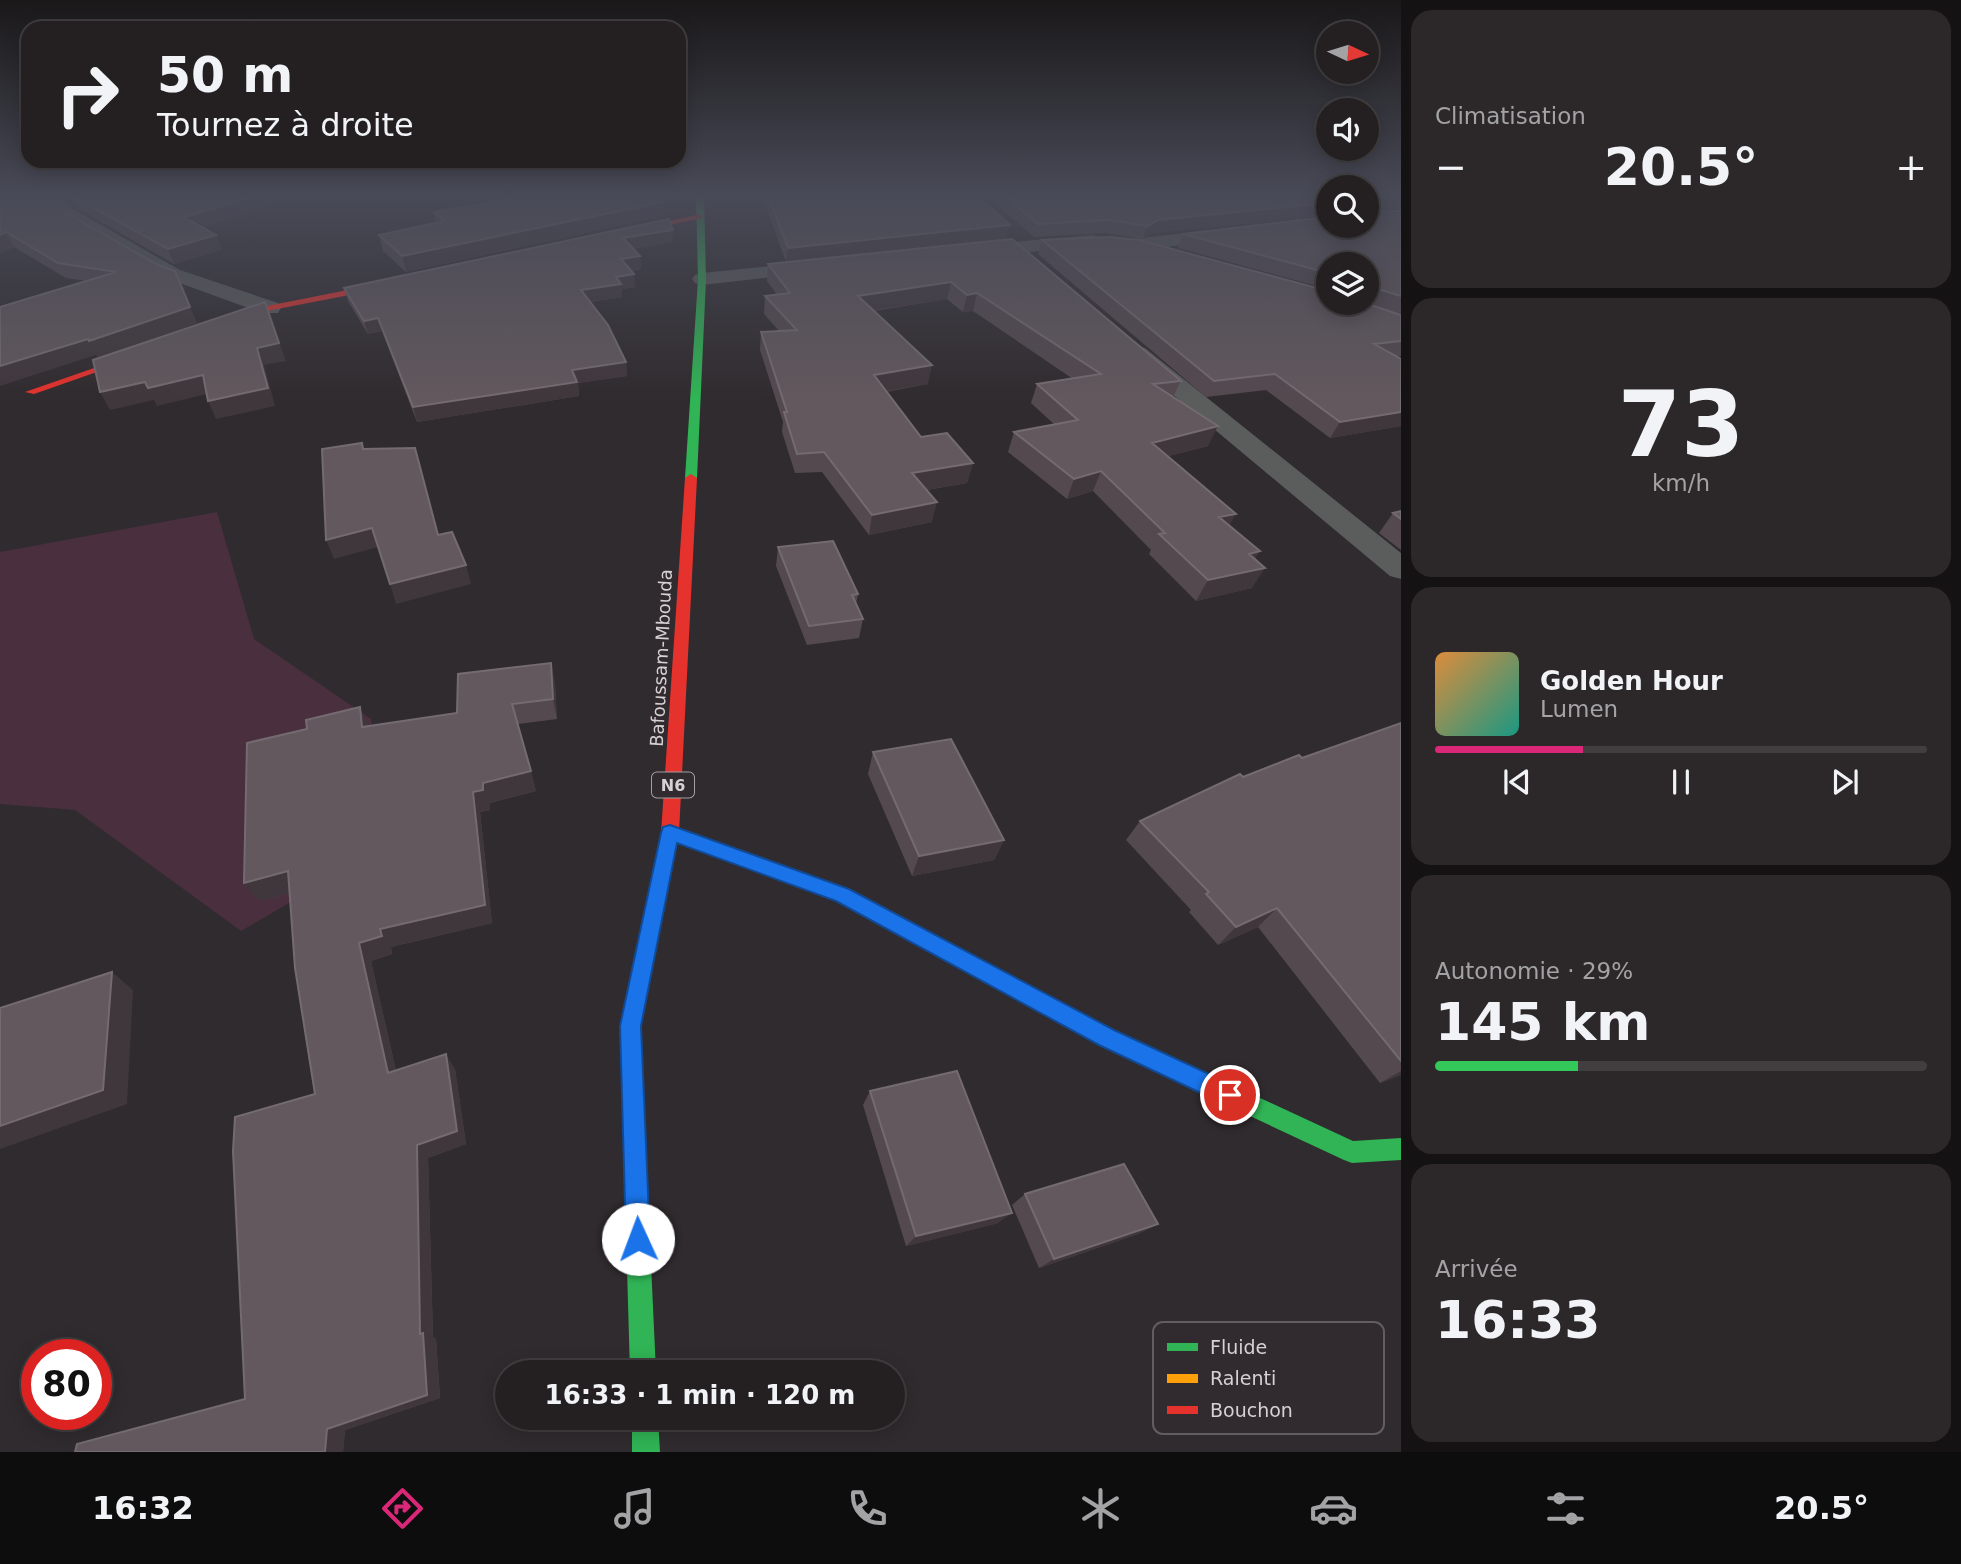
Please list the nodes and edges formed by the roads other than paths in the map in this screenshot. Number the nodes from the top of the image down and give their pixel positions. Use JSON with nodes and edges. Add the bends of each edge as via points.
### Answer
{"nodes":[{"id":1,"x":153,"y":263,"type":"edge"},
{"id":2,"x":702,"y":263,"type":"edge"},
{"id":3,"x":1036,"y":263,"type":"edge"},
{"id":4,"x":837,"y":265,"type":"edge"},
{"id":5,"x":1044,"y":273,"type":"edge"},
{"id":6,"x":702,"y":279,"type":"junction"},
{"id":7,"x":411,"y":280,"type":"edge"},
{"id":8,"x":270,"y":309,"type":"junction"},
{"id":9,"x":207,"y":331,"type":"edge"},
{"id":10,"x":1116,"y":335,"type":"edge"},
{"id":11,"x":162,"y":347,"type":"edge"},
{"id":12,"x":30,"y":392,"type":"dead end"},
{"id":13,"x":1401,"y":569,"type":"edge"},
{"id":14,"x":670,"y":833,"type":"junction"},
{"id":15,"x":1401,"y":1149,"type":"edge"},
{"id":16,"x":643,"y":1360,"type":"edge"},
{"id":17,"x":645,"y":1430,"type":"edge"},
{"id":18,"x":646,"y":1452,"type":"edge"}],
"edges":[{"from":1,"to":8,"type":"street"},
{"from":2,"to":6,"type":"main road","name":"Bafoussam-Mbouda","number":"N6"},
{"from":3,"to":5,"type":"street"},
{"from":4,"to":6,"type":"street"},
{"from":6,"to":14,"type":"main road","name":"Bafoussam-Mbouda","number":"N6"},
{"from":7,"to":8,"type":"main road"},
{"from":8,"to":9,"type":"main road"},
{"from":10,"to":13,"type":"street"},
{"from":11,"to":12,"type":"main road"},
{"from":14,"to":15,"type":"main road","via":[[843,895],[1107,1038],[1352,1152]]},
{"from":14,"to":16,"type":"main road","name":"Bafoussam-Mbouda","number":"N6","via":[[630,1026]]},
{"from":17,"to":18,"type":"main road"}]}
